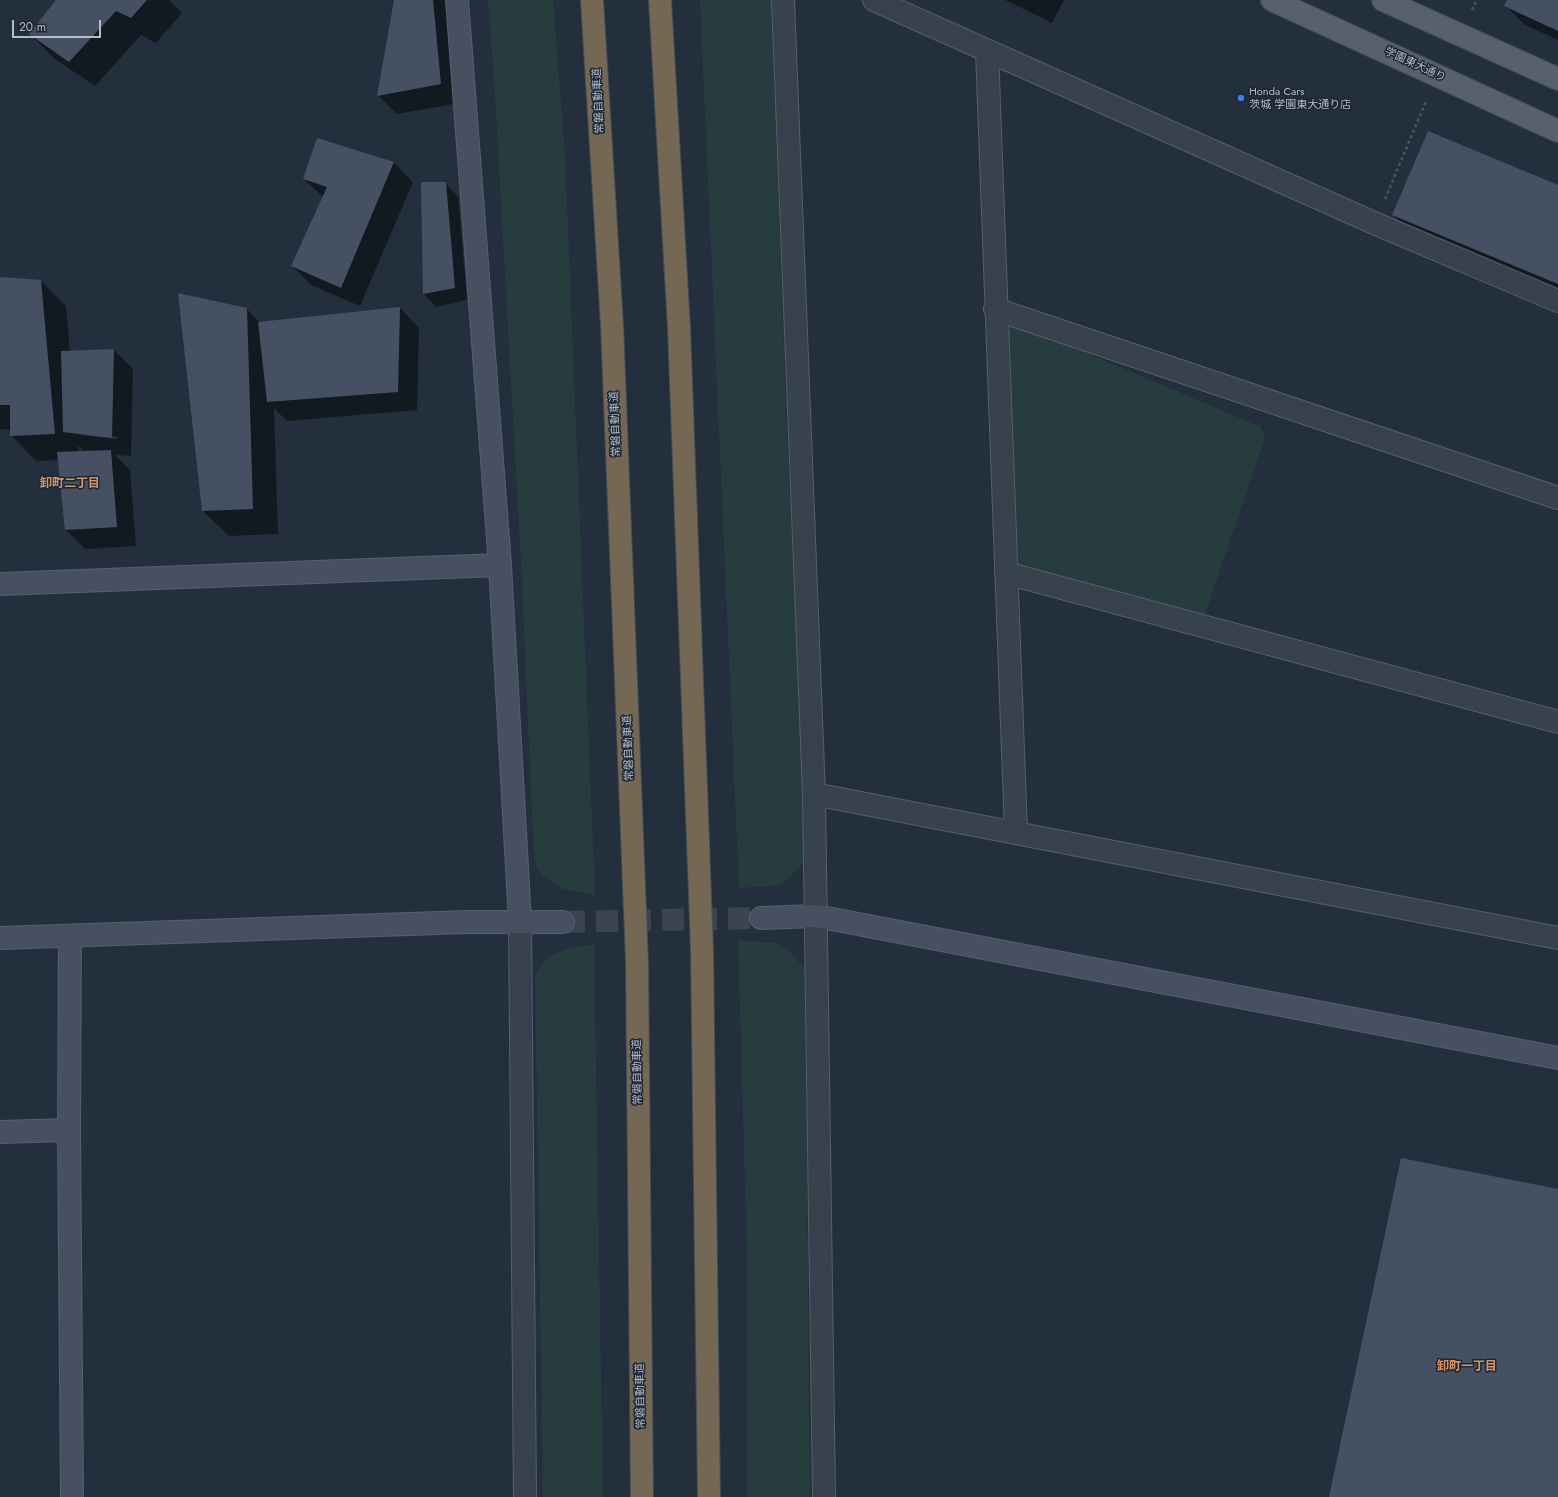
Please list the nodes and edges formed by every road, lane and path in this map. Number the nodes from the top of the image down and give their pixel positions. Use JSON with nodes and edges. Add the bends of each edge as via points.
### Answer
{"nodes":[{"id":1,"x":458,"y":0,"type":"edge"},
{"id":2,"x":592,"y":0,"type":"edge"},
{"id":3,"x":660,"y":0,"type":"edge"},
{"id":4,"x":783,"y":0,"type":"edge"},
{"id":5,"x":874,"y":0,"type":"edge"},
{"id":6,"x":1272,"y":0,"type":"edge"},
{"id":7,"x":1383,"y":0,"type":"edge"},
{"id":8,"x":1477,"y":0,"type":"edge"},
{"id":9,"x":1472,"y":10,"type":"dead end"},
{"id":10,"x":987,"y":51,"type":"junction"},
{"id":11,"x":1558,"y":79,"type":"edge"},
{"id":12,"x":1426,"y":101,"type":"dead end"},
{"id":13,"x":1558,"y":131,"type":"edge"},
{"id":14,"x":1374,"y":223,"type":"junction"},
{"id":15,"x":1558,"y":301,"type":"edge"},
{"id":16,"x":995,"y":309,"type":"junction"},
{"id":17,"x":1558,"y":498,"type":"edge"},
{"id":18,"x":500,"y":565,"type":"junction"},
{"id":19,"x":1006,"y":573,"type":"junction"},
{"id":20,"x":0,"y":584,"type":"edge"},
{"id":21,"x":1558,"y":722,"type":"edge"},
{"id":22,"x":814,"y":794,"type":"junction"},
{"id":23,"x":1016,"y":832,"type":"junction"},
{"id":24,"x":816,"y":916,"type":"junction"},
{"id":25,"x":761,"y":918,"type":"tunnel mouth"},
{"id":26,"x":520,"y":921,"type":"junction"},
{"id":27,"x":563,"y":922,"type":"tunnel mouth"},
{"id":28,"x":70,"y":936,"type":"junction"},
{"id":29,"x":0,"y":938,"type":"edge"},
{"id":30,"x":1558,"y":938,"type":"edge"},
{"id":31,"x":1558,"y":1058,"type":"edge"},
{"id":32,"x":69,"y":1130,"type":"junction"},
{"id":33,"x":0,"y":1132,"type":"edge"},
{"id":34,"x":72,"y":1497,"type":"edge"},
{"id":35,"x":526,"y":1497,"type":"edge"},
{"id":36,"x":642,"y":1497,"type":"edge"},
{"id":37,"x":708,"y":1497,"type":"edge"},
{"id":38,"x":824,"y":1497,"type":"edge"}],
"edges":[{"from":1,"to":18,"type":"street"},
{"from":2,"to":36,"type":"highway","name":"常磐自動車道","via":[[612,325],[637,962]]},
{"from":3,"to":37,"type":"highway","via":[[679,328],[702,950]]},
{"from":4,"to":22,"type":"street"},
{"from":5,"to":10,"type":"street"},
{"from":6,"to":13,"type":"main road","name":"学園東大通り"},
{"from":7,"to":11,"type":"main road"},
{"from":8,"to":9,"type":"path"},
{"from":10,"to":14,"type":"street"},
{"from":10,"to":16,"type":"street"},
{"from":12,"to":14,"type":"path"},
{"from":14,"to":15,"type":"street"},
{"from":16,"to":17,"type":"street"},
{"from":16,"to":19,"type":"street"},
{"from":18,"to":20,"type":"street"},
{"from":18,"to":26,"type":"street"},
{"from":19,"to":21,"type":"street"},
{"from":19,"to":23,"type":"street"},
{"from":22,"to":23,"type":"street"},
{"from":22,"to":24,"type":"street"},
{"from":23,"to":30,"type":"street"},
{"from":24,"to":25,"type":"street"},
{"from":24,"to":31,"type":"street"},
{"from":24,"to":38,"type":"street"},
{"from":26,"to":27,"type":"street"},
{"from":26,"to":28,"type":"street"},
{"from":26,"to":35,"type":"street"},
{"from":28,"to":29,"type":"street"},
{"from":28,"to":32,"type":"street"},
{"from":32,"to":33,"type":"street"},
{"from":32,"to":34,"type":"street"}]}
